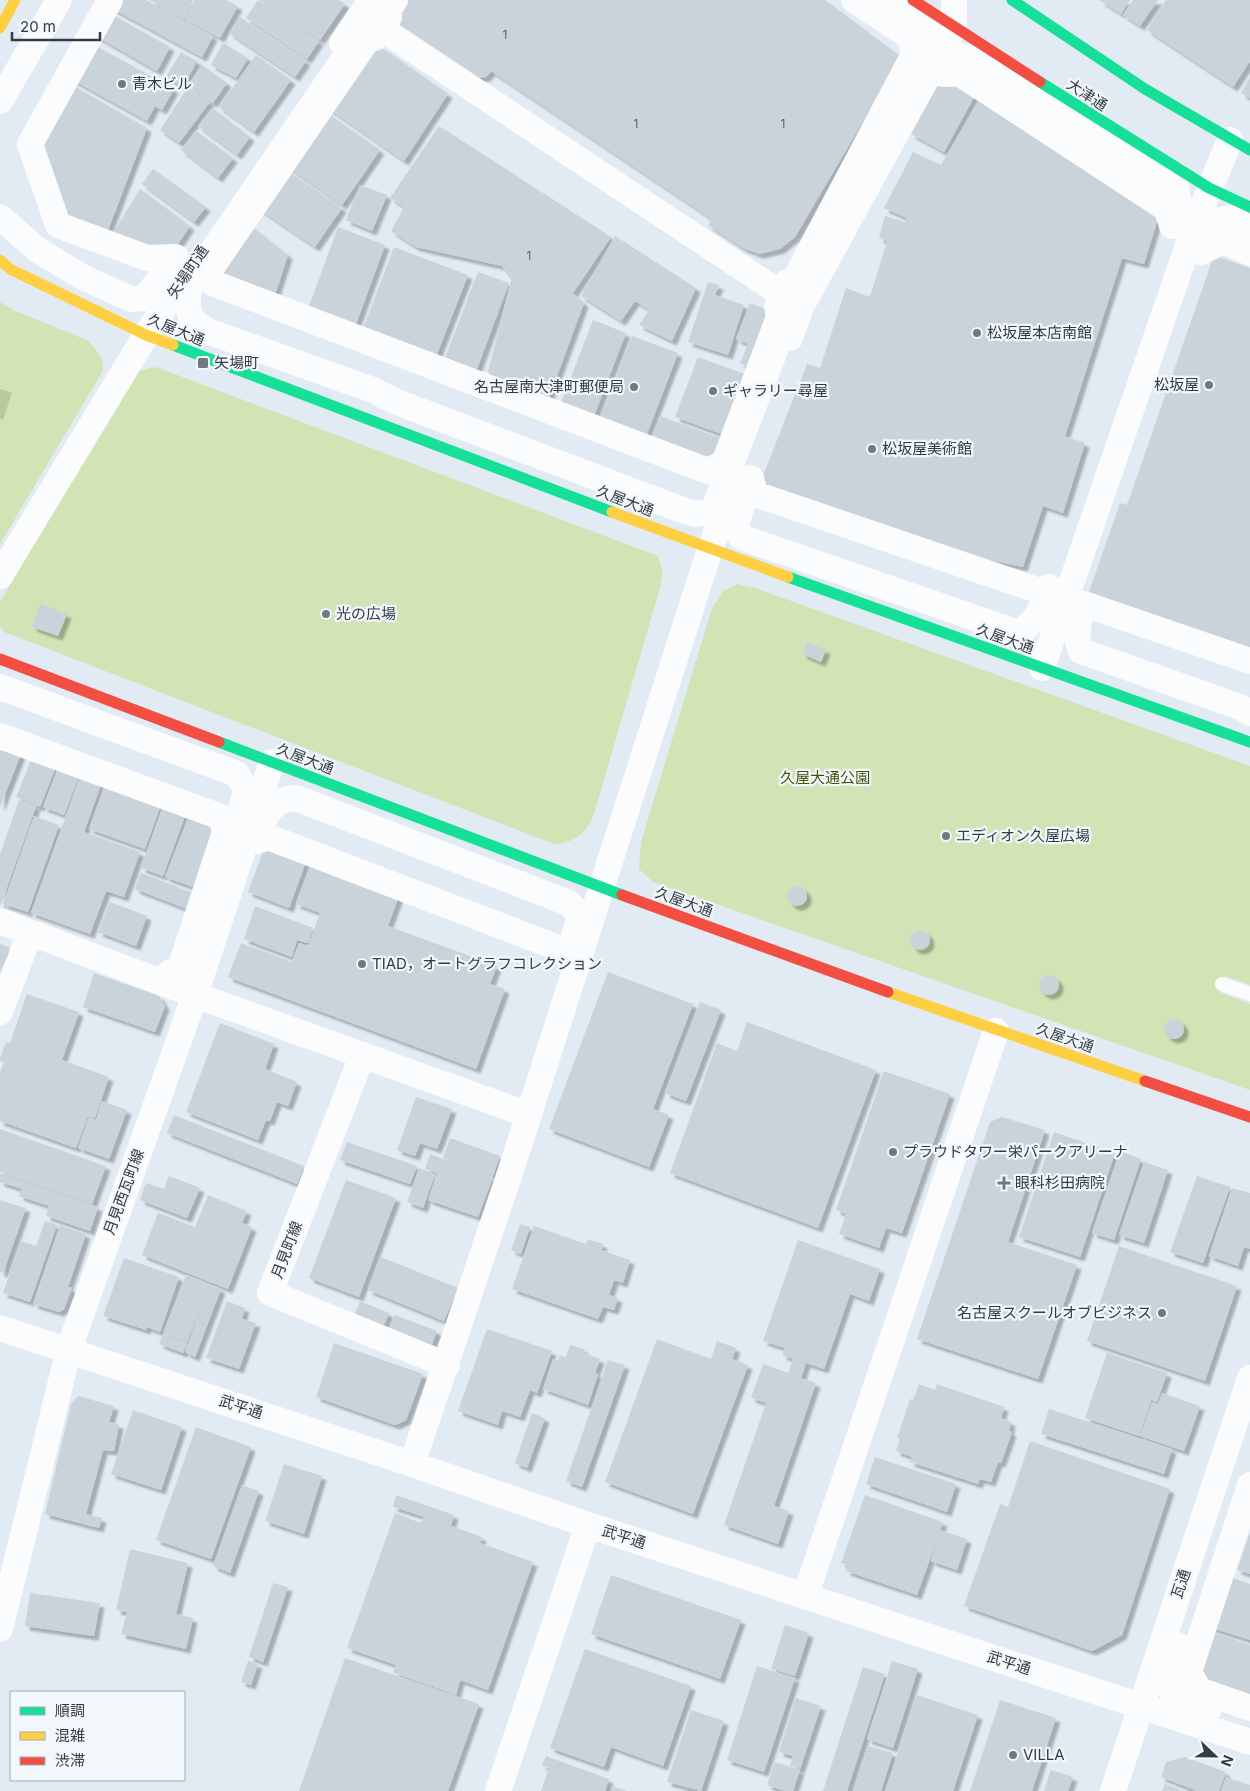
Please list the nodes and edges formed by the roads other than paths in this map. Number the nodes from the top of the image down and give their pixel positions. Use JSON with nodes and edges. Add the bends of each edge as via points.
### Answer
{"nodes":[{"id":1,"x":15,"y":0,"type":"edge"},
{"id":2,"x":59,"y":0,"type":"edge"},
{"id":3,"x":110,"y":0,"type":"edge"},
{"id":4,"x":383,"y":0,"type":"edge"},
{"id":5,"x":395,"y":0,"type":"edge"},
{"id":6,"x":854,"y":0,"type":"edge"},
{"id":7,"x":890,"y":0,"type":"edge"},
{"id":8,"x":913,"y":0,"type":"edge"},
{"id":9,"x":954,"y":0,"type":"edge"},
{"id":10,"x":1012,"y":0,"type":"edge"},
{"id":11,"x":367,"y":18,"type":"edge"},
{"id":12,"x":0,"y":28,"type":"edge"},
{"id":13,"x":954,"y":28,"type":"junction"},
{"id":14,"x":943,"y":74,"type":"joint"},
{"id":15,"x":0,"y":101,"type":"edge"},
{"id":16,"x":1240,"y":145,"type":"edge"},
{"id":17,"x":1209,"y":188,"type":"junction"},
{"id":18,"x":1250,"y":208,"type":"edge"},
{"id":19,"x":0,"y":217,"type":"edge"},
{"id":20,"x":1250,"y":229,"type":"edge"},
{"id":21,"x":1250,"y":253,"type":"edge"},
{"id":22,"x":0,"y":260,"type":"edge"},
{"id":23,"x":801,"y":307,"type":"junction"},
{"id":24,"x":146,"y":335,"type":"junction"},
{"id":25,"x":755,"y":494,"type":"joint"},
{"id":26,"x":710,"y":549,"type":"junction"},
{"id":27,"x":0,"y":576,"type":"edge"},
{"id":28,"x":0,"y":659,"type":"edge"},
{"id":29,"x":1250,"y":661,"type":"edge"},
{"id":30,"x":1042,"y":668,"type":"junction"},
{"id":31,"x":0,"y":687,"type":"edge"},
{"id":32,"x":1250,"y":714,"type":"edge"},
{"id":33,"x":0,"y":736,"type":"edge"},
{"id":34,"x":1250,"y":742,"type":"edge"},
{"id":35,"x":272,"y":762,"type":"junction"},
{"id":36,"x":602,"y":888,"type":"junction"},
{"id":37,"x":0,"y":921,"type":"edge"},
{"id":38,"x":30,"y":933,"type":"junction"},
{"id":39,"x":564,"y":950,"type":"joint"},
{"id":40,"x":1222,"y":984,"type":"dead end"},
{"id":41,"x":1250,"y":994,"type":"edge"},
{"id":42,"x":195,"y":995,"type":"junction"},
{"id":43,"x":0,"y":1012,"type":"edge"},
{"id":44,"x":996,"y":1031,"type":"junction"},
{"id":45,"x":362,"y":1056,"type":"junction"},
{"id":46,"x":529,"y":1116,"type":"junction"},
{"id":47,"x":1250,"y":1117,"type":"edge"},
{"id":48,"x":0,"y":1328,"type":"edge"},
{"id":49,"x":69,"y":1350,"type":"junction"},
{"id":50,"x":447,"y":1365,"type":"junction"},
{"id":51,"x":1250,"y":1378,"type":"edge"},
{"id":52,"x":1250,"y":1429,"type":"edge"},
{"id":53,"x":412,"y":1464,"type":"junction"},
{"id":54,"x":1250,"y":1485,"type":"edge"},
{"id":55,"x":588,"y":1525,"type":"junction"},
{"id":56,"x":805,"y":1597,"type":"junction"},
{"id":57,"x":0,"y":1629,"type":"edge"},
{"id":58,"x":1140,"y":1706,"type":"junction"},
{"id":59,"x":1250,"y":1708,"type":"edge"},
{"id":60,"x":1250,"y":1725,"type":"edge"},
{"id":61,"x":1250,"y":1742,"type":"edge"},
{"id":62,"x":498,"y":1791,"type":"edge"},
{"id":63,"x":1113,"y":1791,"type":"edge"}],
"edges":[{"from":1,"to":12,"type":"street"},
{"from":2,"to":15,"type":"street"},
{"from":3,"to":19,"type":"street","via":[[30,144],[58,225],[147,258],[176,257],[144,298],[131,300],[63,266],[38,250]]},
{"from":4,"to":5,"type":"street","via":[[380,8],[389,16],[388,10]]},
{"from":6,"to":7,"type":"street","via":[[913,39],[914,56],[794,281],[787,282],[796,288],[929,41],[927,27]]},
{"from":8,"to":13,"type":"street","name":"大津通"},
{"from":9,"to":13,"type":"street"},
{"from":10,"to":16,"type":"street","via":[[1145,88]]},
{"from":11,"to":11,"type":"street","via":[[375,37],[368,33],[360,34],[190,284],[188,310],[194,324],[374,390],[394,401],[685,512],[713,511],[786,322],[786,314],[776,306],[779,317],[724,463],[708,471],[213,283],[208,272]]},
{"from":11,"to":23,"type":"street"},
{"from":11,"to":24,"type":"street","name":"矢場町通"},
{"from":13,"to":17,"type":"street","name":"大津通"},
{"from":13,"to":23,"type":"street"},
{"from":14,"to":14,"type":"street","via":[[959,73],[1159,203],[1167,209],[1172,226],[1179,205],[1176,187],[967,57],[955,58]]},
{"from":16,"to":17,"type":"street"},
{"from":17,"to":18,"type":"street","name":"大津通"},
{"from":17,"to":30,"type":"street"},
{"from":20,"to":21,"type":"street","via":[[1230,218],[1212,222],[1201,252],[1224,241]]},
{"from":22,"to":24,"type":"street","name":"久屋大通","via":[[10,269]]},
{"from":23,"to":26,"type":"street"},
{"from":24,"to":26,"type":"street","name":"久屋大通"},
{"from":24,"to":27,"type":"street","name":"矢場町通"},
{"from":25,"to":25,"type":"street","via":[[752,478],[736,524],[740,536],[1016,632],[1034,622],[1049,586],[1040,591]]},
{"from":26,"to":30,"type":"street","name":"久屋大通"},
{"from":26,"to":36,"type":"street"},
{"from":28,"to":35,"type":"street","name":"久屋大通"},
{"from":29,"to":32,"type":"street","via":[[1084,604],[1078,624],[1082,651],[1240,706]]},
{"from":30,"to":34,"type":"street","name":"久屋大通"},
{"from":31,"to":33,"type":"street","via":[[237,774],[242,779],[246,789],[244,805],[191,966],[186,972],[170,972],[180,968],[225,832],[220,817]]},
{"from":35,"to":36,"type":"street","name":"久屋大通"},
{"from":35,"to":42,"type":"street","name":"月見西瓦町線"},
{"from":36,"to":44,"type":"street","name":"久屋大通"},
{"from":36,"to":46,"type":"street"},
{"from":37,"to":38,"type":"street"},
{"from":38,"to":42,"type":"street"},
{"from":38,"to":43,"type":"street"},
{"from":39,"to":39,"type":"street","via":[[568,957],[578,913],[574,906],[563,900],[296,798],[277,802],[266,814],[258,842],[268,837]]},
{"from":40,"to":41,"type":"lane"},
{"from":42,"to":45,"type":"street"},
{"from":42,"to":49,"type":"street","name":"月見西瓦町線"},
{"from":44,"to":47,"type":"street","name":"久屋大通"},
{"from":44,"to":56,"type":"street"},
{"from":45,"to":46,"type":"street"},
{"from":45,"to":50,"type":"street","name":"月見町線","via":[[270,1293]]},
{"from":46,"to":50,"type":"street"},
{"from":48,"to":49,"type":"street","name":"武平通"},
{"from":49,"to":53,"type":"street","name":"武平通"},
{"from":49,"to":57,"type":"street","name":"月見西瓦町線"},
{"from":50,"to":53,"type":"street"},
{"from":51,"to":58,"type":"street","name":"瓦通"},
{"from":52,"to":60,"type":"street","via":[[1168,1681],[1178,1700]]},
{"from":53,"to":55,"type":"street","name":"武平通"},
{"from":54,"to":59,"type":"street","via":[[1189,1672],[1199,1690]]},
{"from":55,"to":56,"type":"street","name":"武平通"},
{"from":55,"to":62,"type":"street"},
{"from":56,"to":58,"type":"street","name":"武平通"},
{"from":58,"to":61,"type":"street","name":"武平通"},
{"from":58,"to":63,"type":"street","name":"瓦通"}]}
